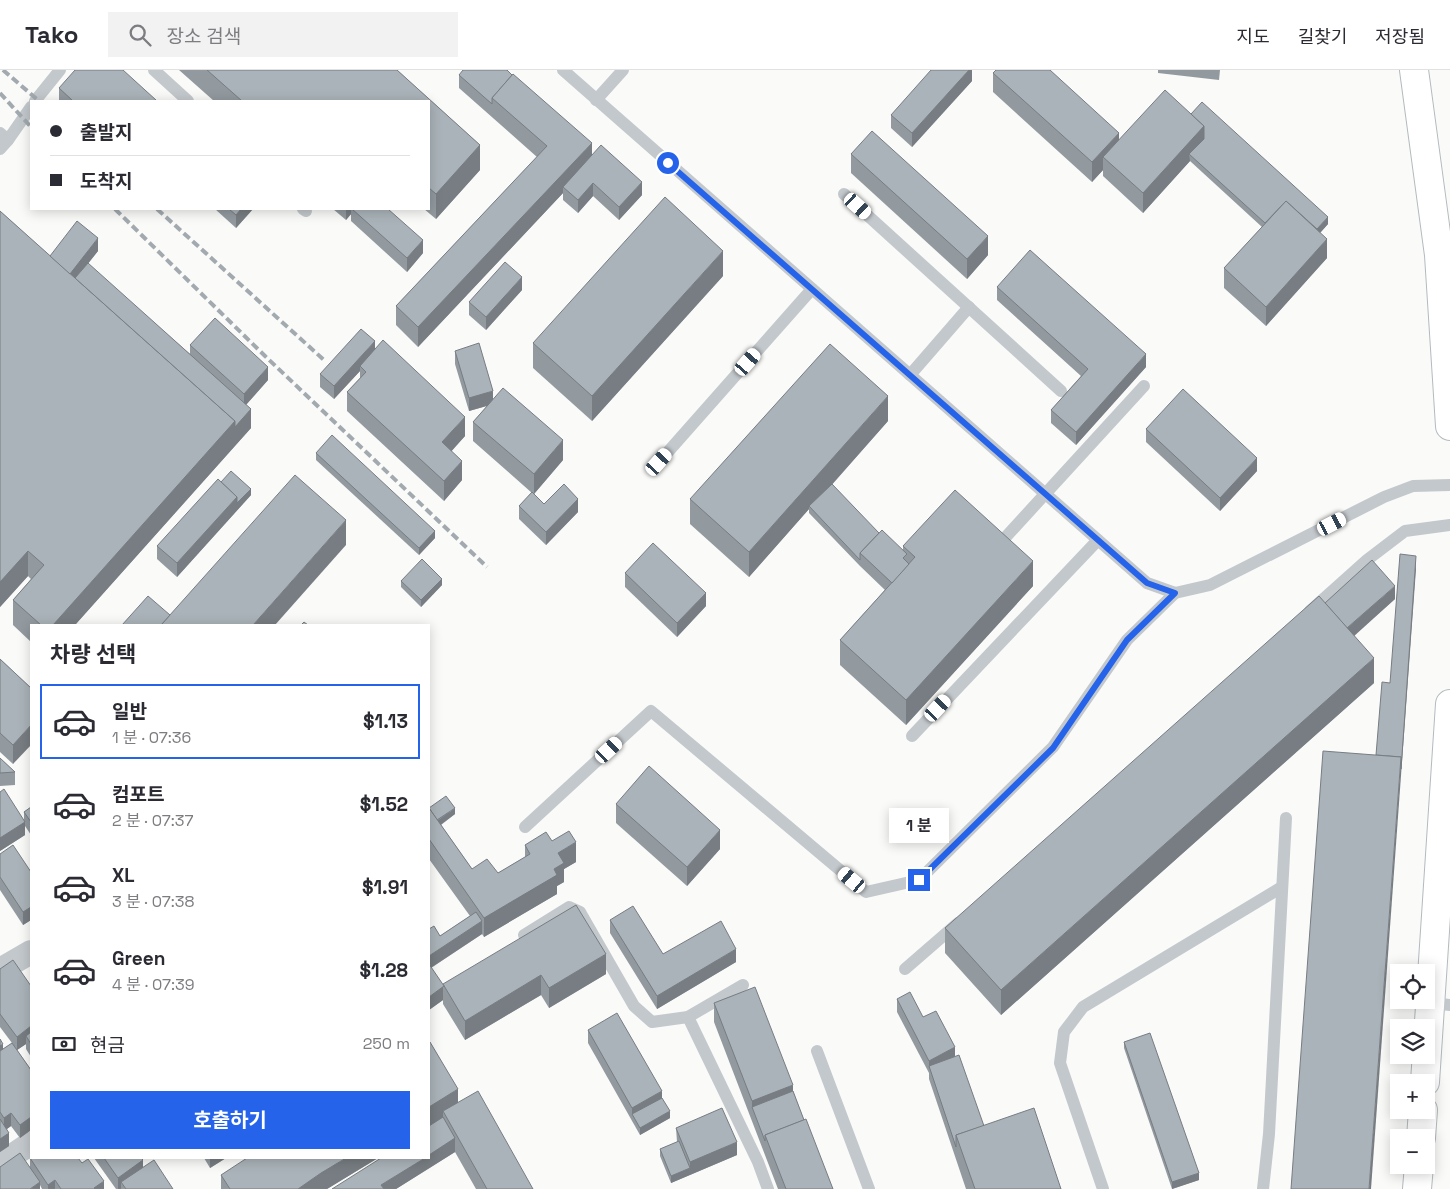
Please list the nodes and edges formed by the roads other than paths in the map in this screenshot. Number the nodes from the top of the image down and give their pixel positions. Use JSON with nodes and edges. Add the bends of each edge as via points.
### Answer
{"nodes":[{"id":1,"x":60,"y":70,"type":"edge"},
{"id":2,"x":154,"y":70,"type":"edge"},
{"id":3,"x":563,"y":70,"type":"edge"},
{"id":4,"x":624,"y":70,"type":"edge"},
{"id":5,"x":1414,"y":70,"type":"edge"},
{"id":6,"x":36,"y":100,"type":"edge"},
{"id":7,"x":187,"y":100,"type":"edge"},
{"id":8,"x":596,"y":100,"type":"junction"},
{"id":9,"x":30,"y":108,"type":"edge"},
{"id":10,"x":3,"y":140,"type":"edge"},
{"id":11,"x":844,"y":194,"type":"dead end"},
{"id":12,"x":1445,"y":254,"type":"edge"},
{"id":13,"x":812,"y":289,"type":"junction"},
{"id":14,"x":969,"y":308,"type":"junction"},
{"id":15,"x":910,"y":375,"type":"junction"},
{"id":16,"x":1144,"y":386,"type":"dead end"},
{"id":17,"x":1061,"y":391,"type":"dead end"},
{"id":18,"x":1450,"y":426,"type":"edge"},
{"id":19,"x":659,"y":462,"type":"dead end"},
{"id":20,"x":1450,"y":485,"type":"edge"},
{"id":21,"x":1045,"y":494,"type":"junction"},
{"id":22,"x":1450,"y":525,"type":"edge"},
{"id":23,"x":1003,"y":540,"type":"edge"},
{"id":24,"x":1098,"y":540,"type":"junction"},
{"id":25,"x":1175,"y":593,"type":"junction"},
{"id":26,"x":1301,"y":619,"type":"edge"},
{"id":27,"x":1450,"y":704,"type":"edge"},
{"id":28,"x":912,"y":736,"type":"dead end"},
{"id":29,"x":1449,"y":749,"type":"edge"},
{"id":30,"x":1286,"y":818,"type":"dead end"},
{"id":31,"x":525,"y":827,"type":"dead end"},
{"id":32,"x":1282,"y":887,"type":"junction"},
{"id":33,"x":970,"y":913,"type":"edge"},
{"id":34,"x":524,"y":935,"type":"edge"},
{"id":35,"x":30,"y":953,"type":"edge"},
{"id":36,"x":905,"y":969,"type":"dead end"},
{"id":37,"x":0,"y":970,"type":"edge"},
{"id":38,"x":743,"y":986,"type":"dead end"},
{"id":39,"x":1441,"y":1004,"type":"edge"},
{"id":40,"x":688,"y":1017,"type":"junction"},
{"id":41,"x":817,"y":1051,"type":"dead end"},
{"id":42,"x":1427,"y":1074,"type":"edge"},
{"id":43,"x":30,"y":1144,"type":"edge"},
{"id":44,"x":0,"y":1164,"type":"edge"},
{"id":45,"x":1418,"y":1174,"type":"edge"},
{"id":46,"x":768,"y":1189,"type":"edge"},
{"id":47,"x":869,"y":1189,"type":"edge"},
{"id":48,"x":1103,"y":1189,"type":"edge"},
{"id":49,"x":1263,"y":1189,"type":"edge"},
{"id":50,"x":1417,"y":1189,"type":"edge"}],
"edges":[{"from":1,"to":6,"type":"lane"},
{"from":2,"to":7,"type":"lane"},
{"from":3,"to":8,"type":"lane"},
{"from":4,"to":8,"type":"lane"},
{"from":5,"to":12,"type":"main road"},
{"from":8,"to":13,"type":"lane"},
{"from":9,"to":10,"type":"lane"},
{"from":11,"to":14,"type":"lane"},
{"from":12,"to":18,"type":"main road"},
{"from":13,"to":15,"type":"lane"},
{"from":13,"to":19,"type":"lane"},
{"from":14,"to":15,"type":"lane"},
{"from":14,"to":17,"type":"lane"},
{"from":15,"to":21,"type":"lane"},
{"from":16,"to":21,"type":"lane"},
{"from":20,"to":25,"type":"lane","via":[[1413,486],[1210,585]]},
{"from":21,"to":23,"type":"lane"},
{"from":21,"to":24,"type":"lane"},
{"from":22,"to":26,"type":"lane","via":[[1405,531]]},
{"from":24,"to":25,"type":"lane","via":[[1147,583]]},
{"from":24,"to":28,"type":"lane"},
{"from":25,"to":31,"type":"lane","via":[[1127,640],[1053,748],[919,880],[866,892],[652,711]]},
{"from":27,"to":29,"type":"main road"},
{"from":29,"to":39,"type":"main road"},
{"from":30,"to":32,"type":"lane"},
{"from":32,"to":48,"type":"lane","via":[[1083,1007],[1064,1032],[1060,1063]]},
{"from":32,"to":49,"type":"lane","via":[[1269,1134]]},
{"from":33,"to":36,"type":"lane"},
{"from":34,"to":40,"type":"lane","via":[[569,907],[580,912],[634,1006],[652,1022]]},
{"from":35,"to":37,"type":"street"},
{"from":38,"to":40,"type":"lane"},
{"from":39,"to":42,"type":"main road"},
{"from":40,"to":46,"type":"lane"},
{"from":41,"to":47,"type":"lane"},
{"from":43,"to":44,"type":"street"},
{"from":45,"to":50,"type":"main road"}]}
